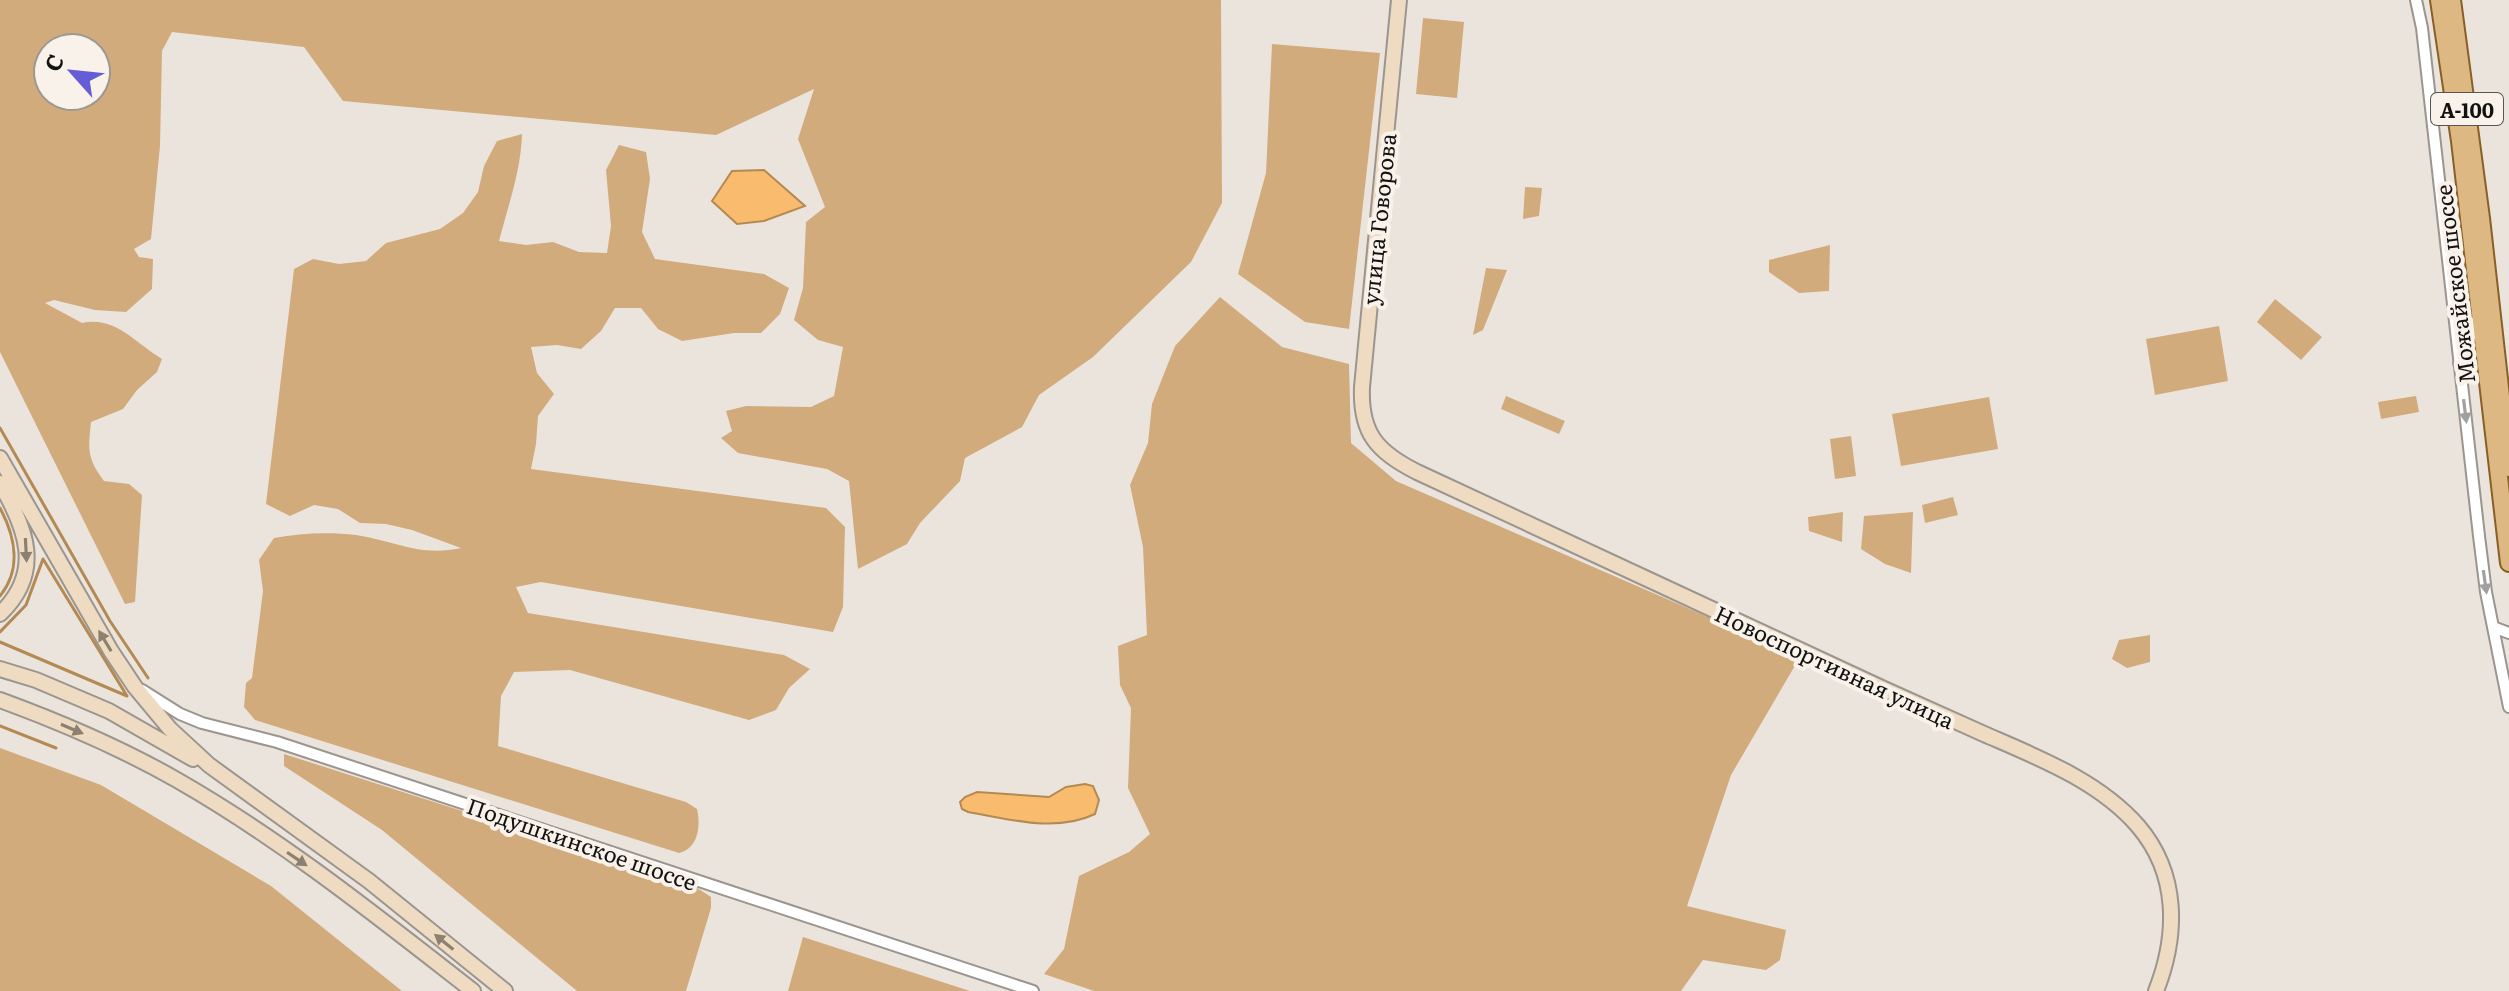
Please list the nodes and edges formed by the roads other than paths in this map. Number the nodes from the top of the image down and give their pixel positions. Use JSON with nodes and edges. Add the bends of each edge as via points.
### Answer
{"nodes":[{"id":1,"x":1399,"y":0,"type":"edge"},
{"id":2,"x":2416,"y":0,"type":"edge"},
{"id":3,"x":2439,"y":0,"type":"edge"},
{"id":4,"x":2452,"y":0,"type":"edge"},
{"id":5,"x":2480,"y":313,"type":"junction"},
{"id":6,"x":2459,"y":364,"type":"junction"},
{"id":7,"x":1371,"y":436,"type":"joint"},
{"id":8,"x":0,"y":458,"type":"edge"},
{"id":9,"x":2509,"y":468,"type":"edge"},
{"id":10,"x":0,"y":483,"type":"edge"},
{"id":11,"x":2509,"y":563,"type":"edge"},
{"id":12,"x":0,"y":614,"type":"edge"},
{"id":13,"x":2493,"y":627,"type":"junction"},
{"id":14,"x":2509,"y":633,"type":"edge"},
{"id":15,"x":0,"y":669,"type":"edge"},
{"id":16,"x":135,"y":687,"type":"junction"},
{"id":17,"x":0,"y":700,"type":"edge"},
{"id":18,"x":2509,"y":707,"type":"edge"},
{"id":19,"x":231,"y":781,"type":"junction"},
{"id":20,"x":473,"y":991,"type":"edge"},
{"id":21,"x":505,"y":991,"type":"edge"},
{"id":22,"x":1033,"y":991,"type":"edge"},
{"id":23,"x":2156,"y":991,"type":"edge"}],
"edges":[{"from":1,"to":7,"type":"main road","name":"улица Говорова","via":[[1362,387],[1361,408]]},
{"from":2,"to":6,"type":"street"},
{"from":3,"to":5,"type":"main road","name":"Можайское шоссе","number":"А-100"},
{"from":4,"to":9,"type":"main road","name":"Можайское шоссе","number":"А-100"},
{"from":5,"to":6,"type":"street"},
{"from":5,"to":11,"type":"main road","name":"Можайское шоссе","number":"А-100"},
{"from":6,"to":13,"type":"street","one_way":true},
{"from":7,"to":23,"type":"main road","name":"Новоспортивная улица","via":[[1390,456],[1417,472],[2020,749],[2103,793],[2151,842],[2170,890],[2171,938]]},
{"from":16,"to":8,"type":"main road","one_way":true},
{"from":10,"to":12,"type":"main road","one_way":true,"via":[[21,521],[27,560],[15,598]]},
{"from":13,"to":14,"type":"street"},
{"from":13,"to":18,"type":"street"},
{"from":15,"to":19,"type":"main road","via":[[109,711]]},
{"from":16,"to":19,"type":"main road","via":[[198,757]]},
{"from":16,"to":22,"type":"street","name":"Подушкинское шоссе","via":[[202,723],[307,752]]},
{"from":17,"to":20,"type":"main road","one_way":true,"via":[[178,780],[330,882]]},
{"from":21,"to":19,"type":"main road","one_way":true,"via":[[369,881]]}]}
